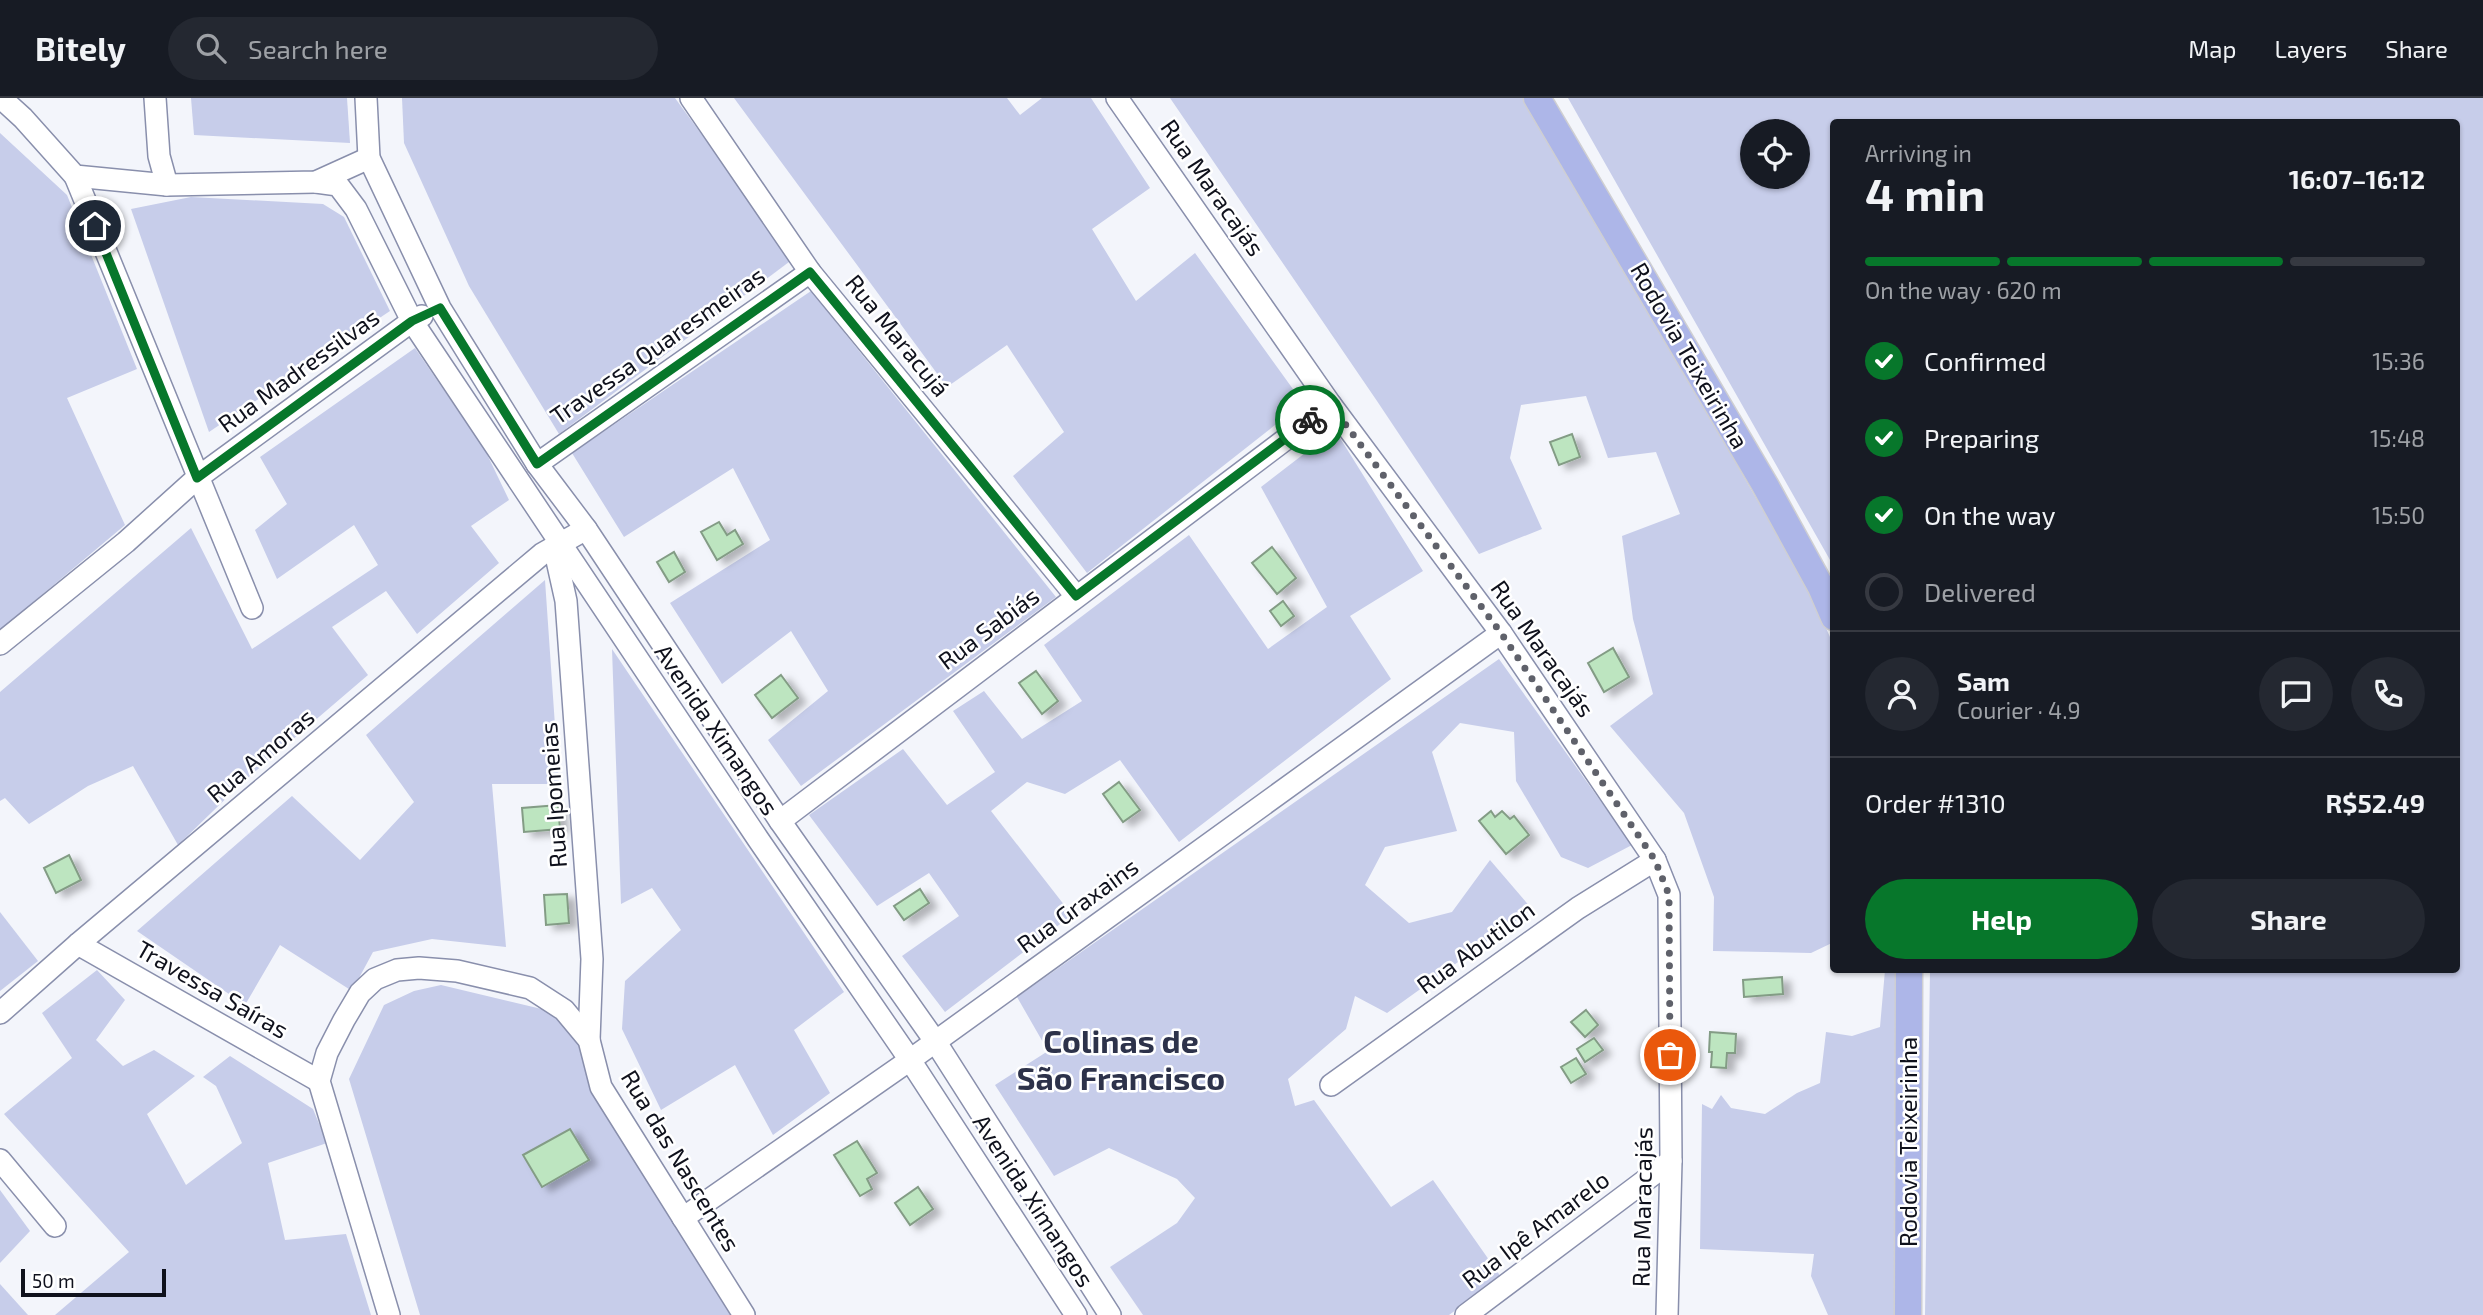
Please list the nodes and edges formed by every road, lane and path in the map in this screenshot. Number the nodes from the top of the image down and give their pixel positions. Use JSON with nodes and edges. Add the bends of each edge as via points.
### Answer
{"nodes":[{"id":1,"x":1,"y":98,"type":"edge"},
{"id":2,"x":155,"y":98,"type":"edge"},
{"id":3,"x":366,"y":98,"type":"edge"},
{"id":4,"x":691,"y":98,"type":"edge"},
{"id":5,"x":1116,"y":98,"type":"edge"},
{"id":6,"x":1537,"y":98,"type":"edge"},
{"id":7,"x":369,"y":158,"type":"junction"},
{"id":8,"x":75,"y":176,"type":"junction"},
{"id":9,"x":316,"y":182,"type":"junction"},
{"id":10,"x":167,"y":185,"type":"junction"},
{"id":11,"x":810,"y":272,"type":"junction"},
{"id":12,"x":440,"y":308,"type":"junction"},
{"id":13,"x":412,"y":321,"type":"junction"},
{"id":14,"x":1331,"y":405,"type":"junction"},
{"id":15,"x":537,"y":464,"type":"junction"},
{"id":16,"x":197,"y":478,"type":"junction"},
{"id":17,"x":586,"y":528,"type":"junction"},
{"id":18,"x":557,"y":546,"type":"junction"},
{"id":19,"x":1076,"y":596,"type":"junction"},
{"id":20,"x":252,"y":608,"type":"dead end"},
{"id":21,"x":1830,"y":608,"type":"edge"},
{"id":22,"x":1501,"y":633,"type":"junction"},
{"id":23,"x":0,"y":644,"type":"edge"},
{"id":24,"x":780,"y":821,"type":"junction"},
{"id":25,"x":1655,"y":860,"type":"junction"},
{"id":26,"x":78,"y":944,"type":"junction"},
{"id":27,"x":1909,"y":973,"type":"edge"},
{"id":28,"x":0,"y":1013,"type":"edge"},
{"id":29,"x":589,"y":1040,"type":"junction"},
{"id":30,"x":934,"y":1041,"type":"junction"},
{"id":31,"x":910,"y":1060,"type":"junction"},
{"id":32,"x":319,"y":1081,"type":"junction"},
{"id":33,"x":1331,"y":1085,"type":"dead end"},
{"id":34,"x":0,"y":1160,"type":"edge"},
{"id":35,"x":1671,"y":1161,"type":"junction"},
{"id":36,"x":683,"y":1218,"type":"junction"},
{"id":37,"x":55,"y":1226,"type":"dead end"},
{"id":38,"x":389,"y":1315,"type":"edge"},
{"id":39,"x":744,"y":1315,"type":"edge"},
{"id":40,"x":1076,"y":1315,"type":"edge"},
{"id":41,"x":1110,"y":1315,"type":"edge"},
{"id":42,"x":1466,"y":1315,"type":"edge"},
{"id":43,"x":1667,"y":1315,"type":"edge"},
{"id":44,"x":1908,"y":1315,"type":"edge"}],
"edges":[{"from":1,"to":8,"type":"street"},
{"from":2,"to":10,"type":"street","via":[[159,156]]},
{"from":3,"to":7,"type":"street"},
{"from":4,"to":11,"type":"street","name":"Rua Maracujá"},
{"from":5,"to":14,"type":"street","name":"Rua Maracajás"},
{"from":6,"to":21,"type":"main road","name":"Rodovia Teixeirinha","via":[[1765,485]]},
{"from":7,"to":9,"type":"street","name":"Avenida Ximangos"},
{"from":7,"to":12,"type":"street","name":"Avenida Ximangos"},
{"from":8,"to":10,"type":"street","name":"Avenida Ximangos"},
{"from":8,"to":16,"type":"street"},
{"from":9,"to":10,"type":"street","name":"Avenida Ximangos"},
{"from":9,"to":13,"type":"street","name":"Avenida Ximangos","via":[[338,185],[356,209]]},
{"from":11,"to":15,"type":"street","name":"Travessa Quaresmeiras"},
{"from":11,"to":19,"type":"street","name":"Rua Maracujá"},
{"from":12,"to":13,"type":"street","name":"Rua Madressilvas"},
{"from":12,"to":15,"type":"street","name":"Avenida Ximangos"},
{"from":13,"to":16,"type":"street","name":"Rua Madressilvas"},
{"from":13,"to":18,"type":"street","name":"Avenida Ximangos"},
{"from":14,"to":19,"type":"street","name":"Rua Sabiás"},
{"from":14,"to":22,"type":"street","name":"Rua Maracajás"},
{"from":15,"to":17,"type":"street","name":"Avenida Ximangos"},
{"from":16,"to":20,"type":"street"},
{"from":16,"to":23,"type":"street","name":"Rua Madressilvas"},
{"from":17,"to":18,"type":"street","name":"Rua Amoras"},
{"from":17,"to":24,"type":"street","name":"Avenida Ximangos"},
{"from":18,"to":26,"type":"street","name":"Rua Amoras"},
{"from":18,"to":29,"type":"street","name":"Rua Ipomeias","via":[[566,600],[592,959]]},
{"from":18,"to":31,"type":"street","name":"Avenida Ximangos"},
{"from":19,"to":24,"type":"street","name":"Rua Sabiás"},
{"from":22,"to":25,"type":"street","name":"Rua Maracajás"},
{"from":22,"to":30,"type":"street","name":"Rua Graxains"},
{"from":24,"to":30,"type":"street","name":"Avenida Ximangos"},
{"from":25,"to":33,"type":"street","name":"Rua Abutilon","via":[[1577,908]]},
{"from":25,"to":35,"type":"street","name":"Rua Maracajás","via":[[1669,895]]},
{"from":26,"to":28,"type":"street","name":"Rua Amoras"},
{"from":26,"to":32,"type":"street","name":"Travessa Saíras"},
{"from":27,"to":44,"type":"main road","name":"Rodovia Teixeirinha"},
{"from":29,"to":32,"type":"street","name":"Rua das Nascentes","via":[[564,1010],[530,988],[457,971],[397,970],[375,979],[360,993],[327,1053]]},
{"from":29,"to":36,"type":"street","name":"Rua das Nascentes","via":[[601,1087]]},
{"from":30,"to":31,"type":"street","name":"Rua Graxains"},
{"from":30,"to":41,"type":"street","name":"Avenida Ximangos"},
{"from":31,"to":36,"type":"street","name":"Rua Graxains"},
{"from":31,"to":40,"type":"street","name":"Avenida Ximangos"},
{"from":32,"to":38,"type":"street"},
{"from":34,"to":37,"type":"street"},
{"from":35,"to":42,"type":"street","name":"Rua Ipê Amarelo"},
{"from":35,"to":43,"type":"street","name":"Rua Maracajás"},
{"from":36,"to":39,"type":"street","name":"Rua das Nascentes"}]}
